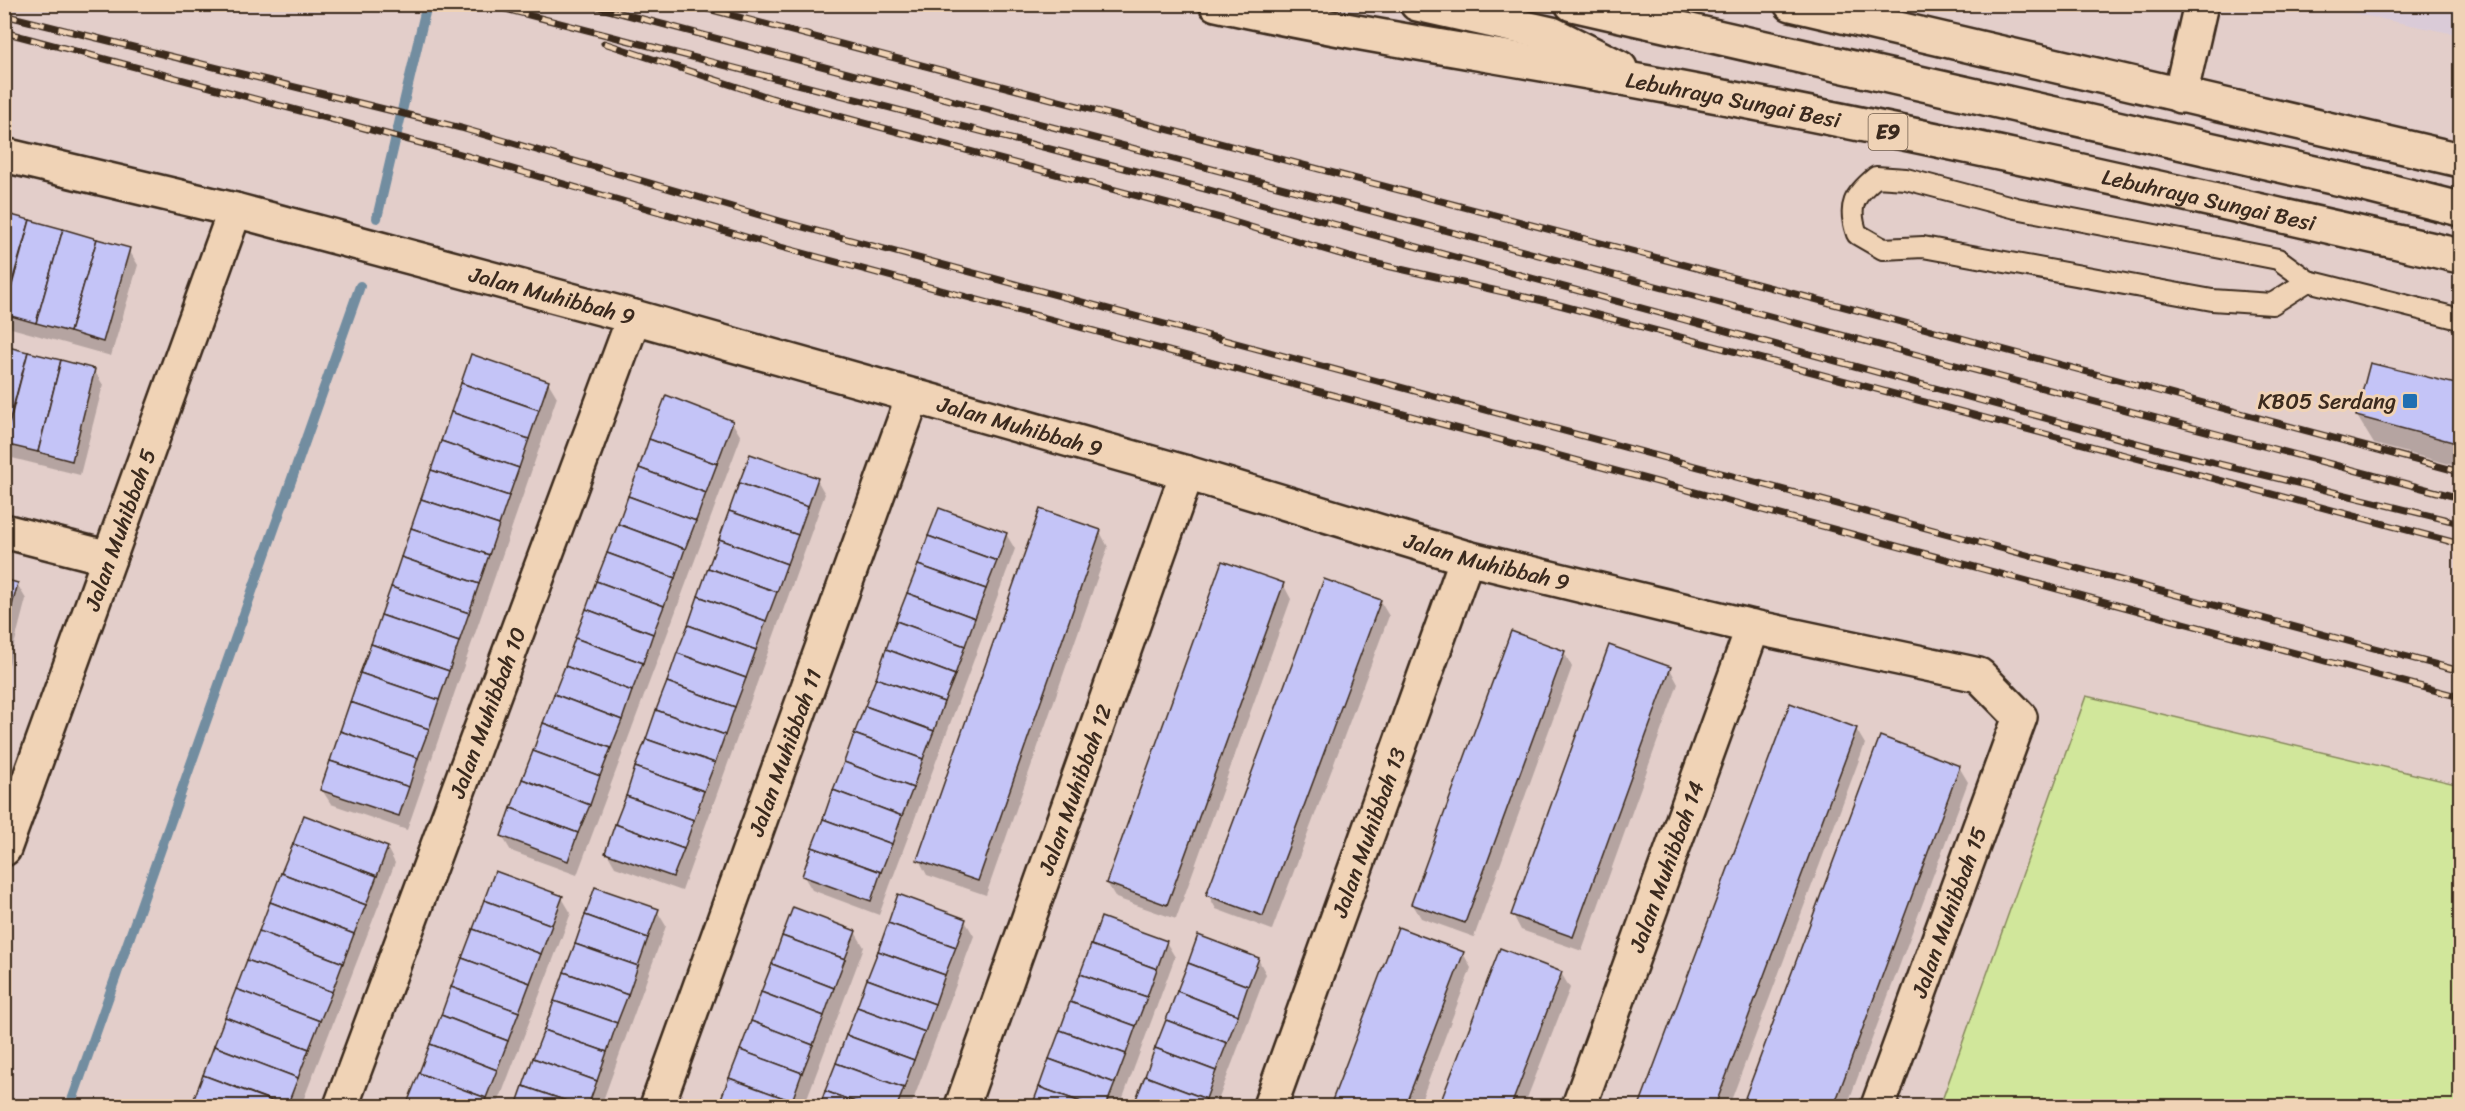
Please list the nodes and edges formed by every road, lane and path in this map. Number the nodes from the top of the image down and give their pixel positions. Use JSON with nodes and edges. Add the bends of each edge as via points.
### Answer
{"nodes":[{"id":1,"x":1216,"y":4,"type":"edge"},
{"id":2,"x":1417,"y":4,"type":"edge"},
{"id":3,"x":1572,"y":4,"type":"edge"},
{"id":4,"x":1791,"y":4,"type":"edge"},
{"id":5,"x":2201,"y":4,"type":"edge"},
{"id":6,"x":1648,"y":83,"type":"junction"},
{"id":7,"x":2180,"y":96,"type":"junction"},
{"id":8,"x":4,"y":154,"type":"edge"},
{"id":9,"x":2460,"y":160,"type":"edge"},
{"id":10,"x":2460,"y":209,"type":"edge"},
{"id":11,"x":234,"y":210,"type":"junction"},
{"id":12,"x":2460,"y":256,"type":"edge"},
{"id":13,"x":2308,"y":281,"type":"junction"},
{"id":14,"x":634,"y":317,"type":"junction"},
{"id":15,"x":2460,"y":320,"type":"edge"},
{"id":16,"x":913,"y":396,"type":"junction"},
{"id":17,"x":1187,"y":473,"type":"junction"},
{"id":18,"x":4,"y":531,"type":"edge"},
{"id":19,"x":109,"y":558,"type":"junction"},
{"id":20,"x":1467,"y":558,"type":"junction"},
{"id":21,"x":1753,"y":627,"type":"junction"},
{"id":22,"x":2020,"y":717,"type":"joint"},
{"id":23,"x":4,"y":849,"type":"edge"},
{"id":24,"x":341,"y":1107,"type":"edge"},
{"id":25,"x":657,"y":1107,"type":"edge"},
{"id":26,"x":962,"y":1107,"type":"edge"},
{"id":27,"x":1270,"y":1107,"type":"edge"},
{"id":28,"x":1579,"y":1107,"type":"edge"},
{"id":29,"x":1878,"y":1107,"type":"edge"}],
"edges":[{"from":1,"to":6,"type":"main road","name":"Lebuhraya Sungai Besi","number":"E9","via":[[1318,26]]},
{"from":2,"to":6,"type":"main road","via":[[1552,34]]},
{"from":3,"to":10,"type":"main road"},
{"from":4,"to":7,"type":"main road"},
{"from":5,"to":7,"type":"main road"},
{"from":6,"to":12,"type":"main road","name":"Lebuhraya Sungai Besi","number":"E9","via":[[2127,180]]},
{"from":7,"to":9,"type":"main road"},
{"from":8,"to":11,"type":"main road","name":"Jalan Muhibbah 9"},
{"from":11,"to":14,"type":"main road","name":"Jalan Muhibbah 9"},
{"from":11,"to":19,"type":"main road","name":"Jalan Muhibbah 5"},
{"from":13,"to":13,"type":"lane","via":[[2278,259],[2016,208],[1906,178],[1876,177],[1858,192],[1850,216],[1857,234],[1883,249],[1923,247],[2212,300],[2272,304]]},
{"from":13,"to":15,"type":"lane"},
{"from":14,"to":16,"type":"main road","name":"Jalan Muhibbah 9"},
{"from":14,"to":24,"type":"main road","name":"Jalan Muhibbah 10"},
{"from":16,"to":17,"type":"main road","name":"Jalan Muhibbah 9"},
{"from":16,"to":25,"type":"main road","name":"Jalan Muhibbah 11"},
{"from":17,"to":20,"type":"main road","name":"Jalan Muhibbah 9"},
{"from":17,"to":26,"type":"main road","name":"Jalan Muhibbah 12"},
{"from":18,"to":19,"type":"main road"},
{"from":19,"to":23,"type":"main road","name":"Jalan Muhibbah 5"},
{"from":20,"to":21,"type":"main road","name":"Jalan Muhibbah 9"},
{"from":20,"to":27,"type":"main road","name":"Jalan Muhibbah 13"},
{"from":21,"to":22,"type":"main road","name":"Jalan Muhibbah 9","via":[[1979,675]]},
{"from":21,"to":28,"type":"main road","name":"Jalan Muhibbah 14"},
{"from":22,"to":29,"type":"main road","name":"Jalan Muhibbah 15"}]}
